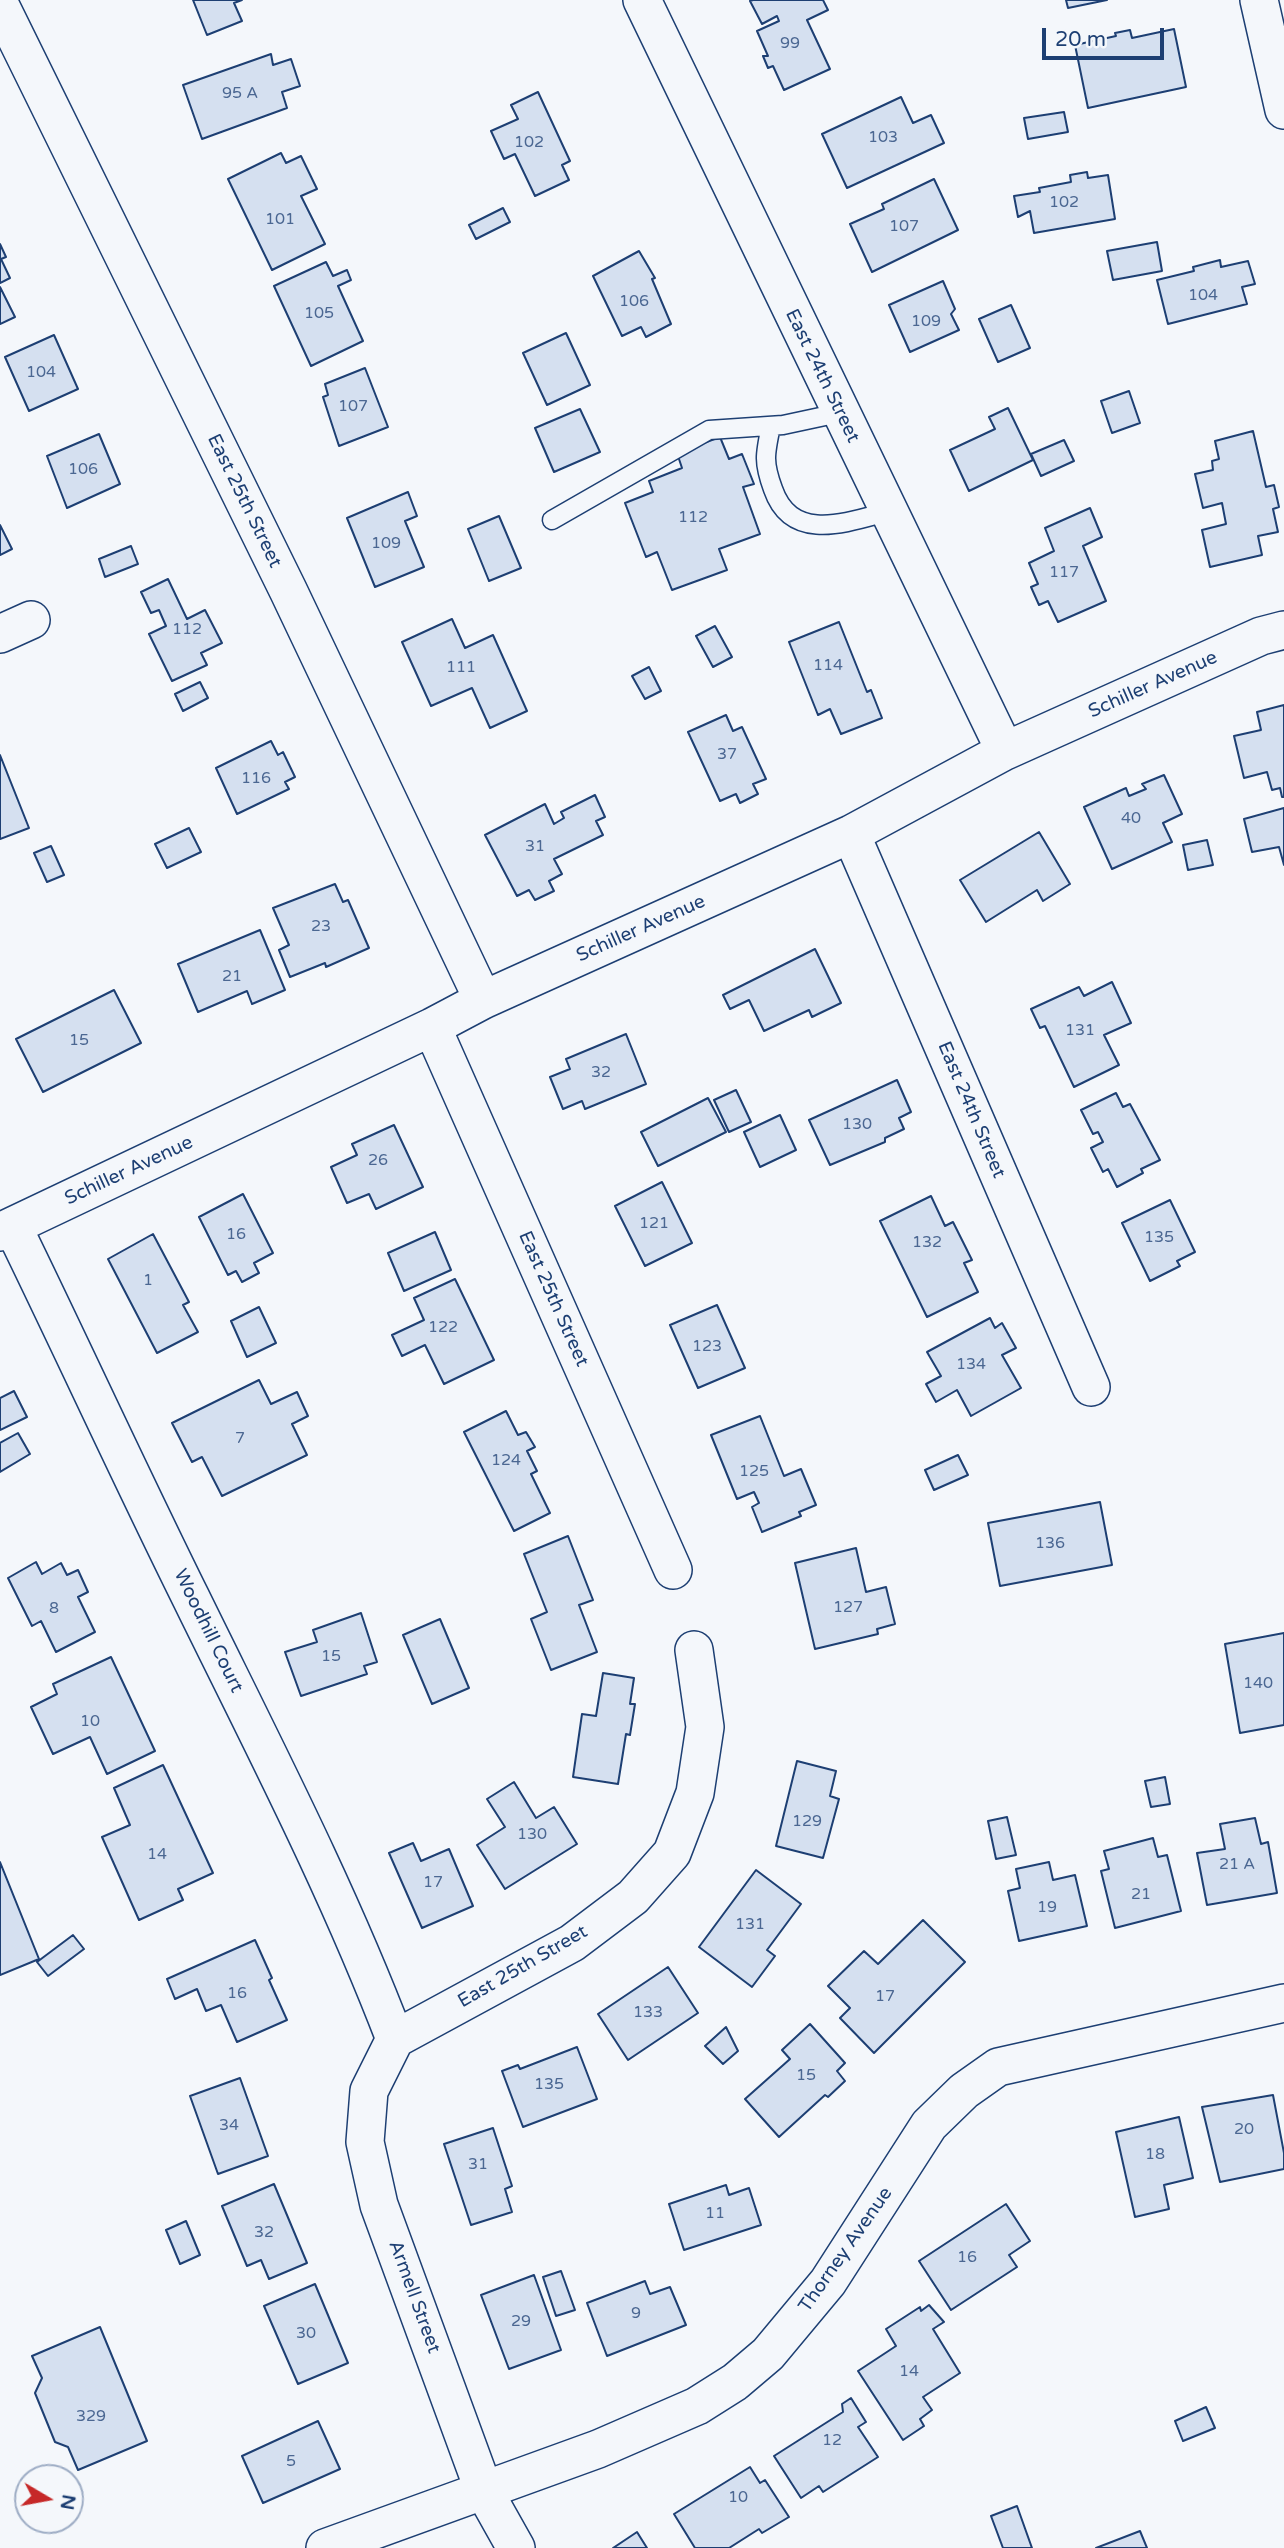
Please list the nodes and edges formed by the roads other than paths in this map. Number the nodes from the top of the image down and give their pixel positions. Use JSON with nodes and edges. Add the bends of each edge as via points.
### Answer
{"nodes":[{"id":1,"x":642,"y":0,"type":"edge"},
{"id":2,"x":1259,"y":0,"type":"edge"},
{"id":3,"x":0,"y":5,"type":"edge"},
{"id":4,"x":1284,"y":110,"type":"edge"},
{"id":5,"x":839,"y":413,"type":"junction"},
{"id":6,"x":771,"y":426,"type":"junction"},
{"id":7,"x":890,"y":511,"type":"junction"},
{"id":8,"x":552,"y":520,"type":"dead end"},
{"id":9,"x":1284,"y":630,"type":"edge"},
{"id":10,"x":1004,"y":751,"type":"junction"},
{"id":11,"x":851,"y":834,"type":"junction"},
{"id":12,"x":483,"y":1000,"type":"junction"},
{"id":13,"x":432,"y":1027,"type":"junction"},
{"id":14,"x":6,"y":1230,"type":"edge"},
{"id":15,"x":1091,"y":1387,"type":"dead end"},
{"id":16,"x":673,"y":1570,"type":"dead end"},
{"id":17,"x":694,"y":1650,"type":"dead end"},
{"id":18,"x":1284,"y":2003,"type":"edge"},
{"id":19,"x":394,"y":2039,"type":"junction"},
{"id":20,"x":484,"y":2491,"type":"junction"},
{"id":21,"x":325,"y":2548,"type":"edge"},
{"id":22,"x":516,"y":2548,"type":"edge"}],
"edges":[{"from":1,"to":5,"type":"street","name":"East 24th Street"},
{"from":2,"to":4,"type":"street"},
{"from":3,"to":12,"type":"street","name":"East 25th Street","via":[[288,590]]},
{"from":5,"to":6,"type":"lane"},
{"from":5,"to":7,"type":"street","name":"East 24th Street"},
{"from":6,"to":7,"type":"lane","via":[[764,457],[778,503],[786,513],[803,523],[839,525]]},
{"from":6,"to":8,"type":"lane","via":[[709,430]]},
{"from":7,"to":10,"type":"street","name":"East 24th Street"},
{"from":9,"to":10,"type":"street","name":"Schiller Avenue","via":[[1261,636]]},
{"from":10,"to":11,"type":"street","name":"Schiller Avenue"},
{"from":11,"to":12,"type":"street","name":"Schiller Avenue"},
{"from":11,"to":15,"type":"street","name":"East 24th Street"},
{"from":12,"to":13,"type":"street","name":"Schiller Avenue"},
{"from":13,"to":14,"type":"street","name":"Schiller Avenue"},
{"from":13,"to":16,"type":"street","name":"East 25th Street"},
{"from":14,"to":19,"type":"street","name":"Woodhill Court","via":[[285,1786]]},
{"from":17,"to":19,"type":"street","name":"East 25th Street","via":[[705,1727],[695,1793],[672,1853],[633,1898],[572,1943]]},
{"from":18,"to":20,"type":"street","name":"Thorney Avenue","via":[[998,2067],[964,2091],[929,2125],[828,2283],[768,2354],[735,2382],[697,2406],[598,2449]]},
{"from":19,"to":20,"type":"street","name":"Armell Street","via":[[369,2091],[365,2142],[379,2206]]},
{"from":20,"to":21,"type":"street","name":"Thorney Avenue"},
{"from":20,"to":22,"type":"street","name":"Armell Street"}]}
